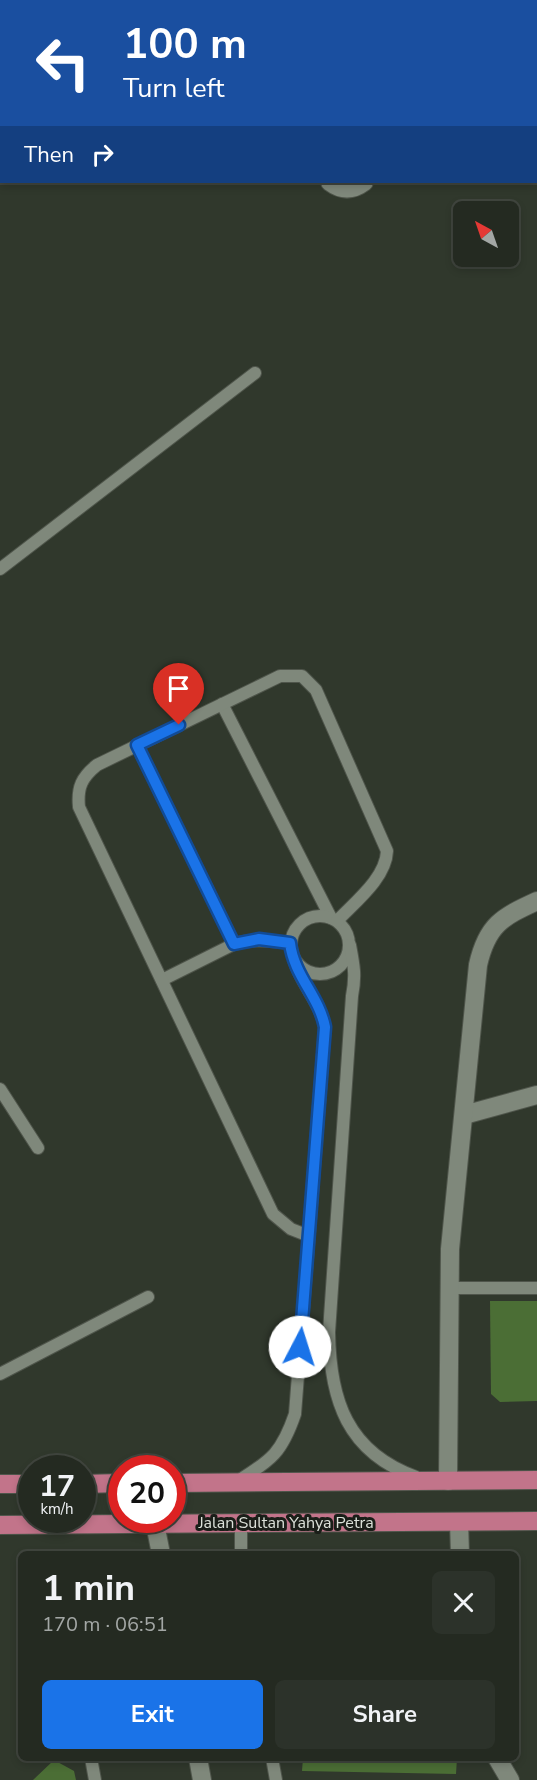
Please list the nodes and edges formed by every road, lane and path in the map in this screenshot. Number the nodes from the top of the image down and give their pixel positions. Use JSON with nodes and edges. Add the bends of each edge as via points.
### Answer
{"nodes":[{"id":1,"x":332,"y":183,"type":"edge"},
{"id":2,"x":362,"y":183,"type":"edge"},
{"id":3,"x":255,"y":373,"type":"dead end"},
{"id":4,"x":0,"y":569,"type":"edge"},
{"id":5,"x":222,"y":704,"type":"junction"},
{"id":6,"x":137,"y":745,"type":"junction"},
{"id":7,"x":537,"y":901,"type":"edge"},
{"id":8,"x":334,"y":919,"type":"junction"},
{"id":9,"x":290,"y":943,"type":"junction"},
{"id":10,"x":234,"y":944,"type":"junction"},
{"id":11,"x":350,"y":945,"type":"junction"},
{"id":12,"x":294,"y":960,"type":"junction"},
{"id":13,"x":162,"y":980,"type":"junction"},
{"id":14,"x":0,"y":1089,"type":"edge"},
{"id":15,"x":537,"y":1095,"type":"edge"},
{"id":16,"x":464,"y":1115,"type":"junction"},
{"id":17,"x":38,"y":1148,"type":"dead end"},
{"id":18,"x":309,"y":1236,"type":"junction"},
{"id":19,"x":450,"y":1288,"type":"junction"},
{"id":20,"x":537,"y":1288,"type":"edge"},
{"id":21,"x":148,"y":1297,"type":"dead end"},
{"id":22,"x":0,"y":1374,"type":"edge"},
{"id":23,"x":537,"y":1480,"type":"edge"},
{"id":24,"x":428,"y":1481,"type":"junction"},
{"id":25,"x":448,"y":1481,"type":"junction"},
{"id":26,"x":186,"y":1483,"type":"edge"},
{"id":27,"x":235,"y":1483,"type":"junction"},
{"id":28,"x":0,"y":1484,"type":"edge"},
{"id":29,"x":18,"y":1484,"type":"edge"},
{"id":30,"x":537,"y":1521,"type":"edge"},
{"id":31,"x":459,"y":1522,"type":"junction"},
{"id":32,"x":108,"y":1524,"type":"edge"},
{"id":33,"x":186,"y":1524,"type":"edge"},
{"id":34,"x":241,"y":1524,"type":"junction"},
{"id":35,"x":0,"y":1525,"type":"edge"},
{"id":36,"x":156,"y":1533,"type":"edge"},
{"id":37,"x":160,"y":1551,"type":"edge"},
{"id":38,"x":240,"y":1551,"type":"edge"},
{"id":39,"x":460,"y":1551,"type":"edge"},
{"id":40,"x":92,"y":1761,"type":"edge"},
{"id":41,"x":199,"y":1761,"type":"edge"},
{"id":42,"x":273,"y":1761,"type":"edge"},
{"id":43,"x":499,"y":1761,"type":"edge"},
{"id":44,"x":95,"y":1780,"type":"edge"},
{"id":45,"x":202,"y":1780,"type":"edge"},
{"id":46,"x":276,"y":1780,"type":"edge"},
{"id":47,"x":510,"y":1780,"type":"edge"}],
"edges":[{"from":1,"to":2,"type":"street","via":[[348,189]]},
{"from":3,"to":4,"type":"lane"},
{"from":5,"to":6,"type":"lane"},
{"from":5,"to":8,"type":"lane"},
{"from":5,"to":8,"type":"lane","via":[[291,674],[302,675],[316,690],[387,851],[380,874]]},
{"from":6,"to":10,"type":"lane"},
{"from":6,"to":13,"type":"lane","via":[[87,773],[80,785],[79,807]]},
{"from":7,"to":16,"type":"street","via":[[504,918],[482,945]]},
{"from":8,"to":9,"type":"lane","via":[[306,919],[298,925]]},
{"from":8,"to":11,"type":"lane","via":[[344,928]]},
{"from":9,"to":10,"type":"lane","via":[[259,939]]},
{"from":9,"to":12,"type":"lane"},
{"from":10,"to":13,"type":"lane"},
{"from":11,"to":12,"type":"lane","via":[[344,963],[328,973],[309,972]]},
{"from":11,"to":24,"type":"lane","via":[[356,970],[329,1350],[338,1400],[354,1434],[385,1462]]},
{"from":12,"to":18,"type":"lane","via":[[323,1015],[325,1027]]},
{"from":13,"to":18,"type":"lane","via":[[273,1214],[291,1229]]},
{"from":14,"to":17,"type":"lane"},
{"from":15,"to":16,"type":"street"},
{"from":16,"to":19,"type":"street","via":[[450,1249]]},
{"from":18,"to":27,"type":"lane","via":[[295,1414],[286,1439],[273,1456]]},
{"from":19,"to":20,"type":"lane"},
{"from":19,"to":25,"type":"street"},
{"from":21,"to":22,"type":"lane"},
{"from":23,"to":25,"type":"highway"},
{"from":24,"to":25,"type":"highway"},
{"from":24,"to":27,"type":"highway"},
{"from":26,"to":27,"type":"highway"},
{"from":28,"to":29,"type":"highway"},
{"from":30,"to":31,"type":"highway","name":"Jalan Sultan Yahya Petra"},
{"from":31,"to":34,"type":"highway","name":"Jalan Sultan Yahya Petra"},
{"from":31,"to":39,"type":"street"},
{"from":32,"to":35,"type":"highway","name":"Jalan Sultan Yahya Petra"},
{"from":33,"to":34,"type":"highway","name":"Jalan Sultan Yahya Petra"},
{"from":34,"to":38,"type":"lane"},
{"from":36,"to":37,"type":"street"},
{"from":40,"to":44,"type":"lane"},
{"from":41,"to":45,"type":"street"},
{"from":42,"to":46,"type":"lane"},
{"from":43,"to":47,"type":"street"}]}
